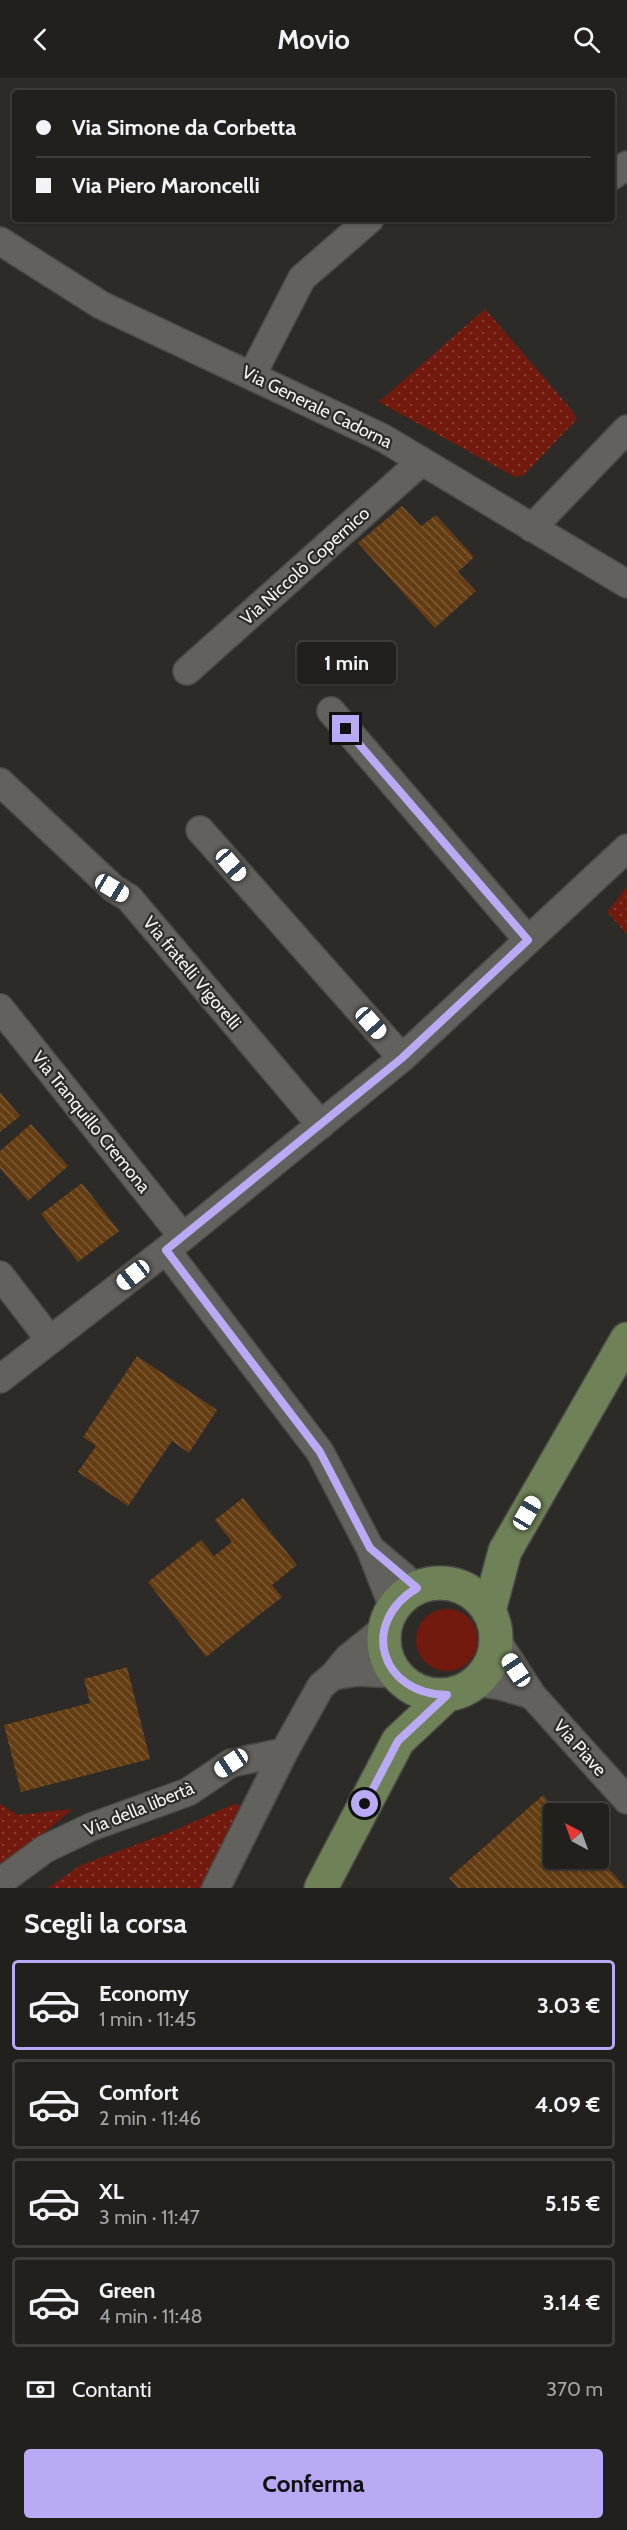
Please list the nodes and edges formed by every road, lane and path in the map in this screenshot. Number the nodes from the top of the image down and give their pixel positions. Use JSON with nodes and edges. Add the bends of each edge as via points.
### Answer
{"nodes":[{"id":1,"x":367,"y":222,"type":"edge"},
{"id":2,"x":0,"y":241,"type":"edge"},
{"id":3,"x":252,"y":375,"type":"junction"},
{"id":4,"x":627,"y":429,"type":"edge"},
{"id":5,"x":422,"y":461,"type":"junction"},
{"id":6,"x":532,"y":528,"type":"junction"},
{"id":7,"x":627,"y":584,"type":"edge"},
{"id":8,"x":187,"y":671,"type":"dead end"},
{"id":9,"x":331,"y":711,"type":"dead end"},
{"id":10,"x":0,"y":782,"type":"edge"},
{"id":11,"x":200,"y":830,"type":"dead end"},
{"id":12,"x":627,"y":848,"type":"edge"},
{"id":13,"x":528,"y":940,"type":"junction"},
{"id":14,"x":0,"y":1008,"type":"edge"},
{"id":15,"x":402,"y":1058,"type":"junction"},
{"id":16,"x":321,"y":1125,"type":"junction"},
{"id":17,"x":174,"y":1243,"type":"junction"},
{"id":18,"x":0,"y":1275,"type":"edge"},
{"id":19,"x":627,"y":1339,"type":"edge"},
{"id":20,"x":50,"y":1340,"type":"junction"},
{"id":21,"x":0,"y":1378,"type":"edge"},
{"id":22,"x":505,"y":1551,"type":"junction"},
{"id":23,"x":457,"y":1586,"type":"junction"},
{"id":24,"x":398,"y":1608,"type":"junction"},
{"id":25,"x":493,"y":1626,"type":"junction"},
{"id":26,"x":333,"y":1676,"type":"junction"},
{"id":27,"x":398,"y":1677,"type":"junction"},
{"id":28,"x":476,"y":1682,"type":"junction"},
{"id":29,"x":447,"y":1695,"type":"junction"},
{"id":30,"x":532,"y":1695,"type":"junction"},
{"id":31,"x":398,"y":1741,"type":"junction"},
{"id":32,"x":284,"y":1752,"type":"junction"},
{"id":33,"x":627,"y":1800,"type":"edge"},
{"id":34,"x":0,"y":1882,"type":"edge"},
{"id":35,"x":216,"y":1888,"type":"edge"},
{"id":36,"x":321,"y":1888,"type":"edge"}],
"edges":[{"from":1,"to":3,"type":"street","via":[[302,278]]},
{"from":2,"to":3,"type":"street","name":"Via Generale Cadorna","via":[[102,305]]},
{"from":3,"to":5,"type":"street","name":"Via Generale Cadorna"},
{"from":4,"to":6,"type":"street"},
{"from":5,"to":6,"type":"street","name":"Via Generale Cadorna"},
{"from":5,"to":8,"type":"street","name":"Via Niccolò Copernico"},
{"from":6,"to":7,"type":"street","name":"Via Generale Cadorna"},
{"from":9,"to":13,"type":"street"},
{"from":10,"to":16,"type":"street","name":"Via fratelli Vigorelli","via":[[112,888],[129,898]]},
{"from":11,"to":15,"type":"street"},
{"from":12,"to":13,"type":"street"},
{"from":13,"to":15,"type":"street"},
{"from":14,"to":17,"type":"street","name":"Via Tranquillo Cremona"},
{"from":15,"to":16,"type":"street"},
{"from":16,"to":17,"type":"street"},
{"from":17,"to":20,"type":"street"},
{"from":17,"to":24,"type":"street","name":"Via Tranquillo Cremona","via":[[320,1452]]},
{"from":18,"to":20,"type":"street"},
{"from":19,"to":22,"type":"main road"},
{"from":20,"to":21,"type":"street"},
{"from":22,"to":23,"type":"main road"},
{"from":22,"to":25,"type":"main road"},
{"from":23,"to":24,"type":"main road","via":[[430,1584]]},
{"from":23,"to":25,"type":"main road","via":[[470,1592]]},
{"from":24,"to":26,"type":"street"},
{"from":24,"to":27,"type":"main road","via":[[385,1653]]},
{"from":25,"to":28,"type":"main road","via":[[491,1664]]},
{"from":25,"to":30,"type":"street","name":"Via Piave"},
{"from":26,"to":27,"type":"street","via":[[358,1672]]},
{"from":26,"to":32,"type":"street","via":[[321,1686]]},
{"from":27,"to":29,"type":"main road","via":[[430,1695]]},
{"from":27,"to":31,"type":"main road"},
{"from":28,"to":29,"type":"main road"},
{"from":28,"to":30,"type":"street"},
{"from":29,"to":31,"type":"main road"},
{"from":30,"to":33,"type":"street","name":"Via Piave"},
{"from":31,"to":36,"type":"main road"},
{"from":32,"to":34,"type":"street","name":"Via della libertà","via":[[231,1763],[188,1792],[91,1827],[45,1849]]},
{"from":32,"to":35,"type":"street"}]}
